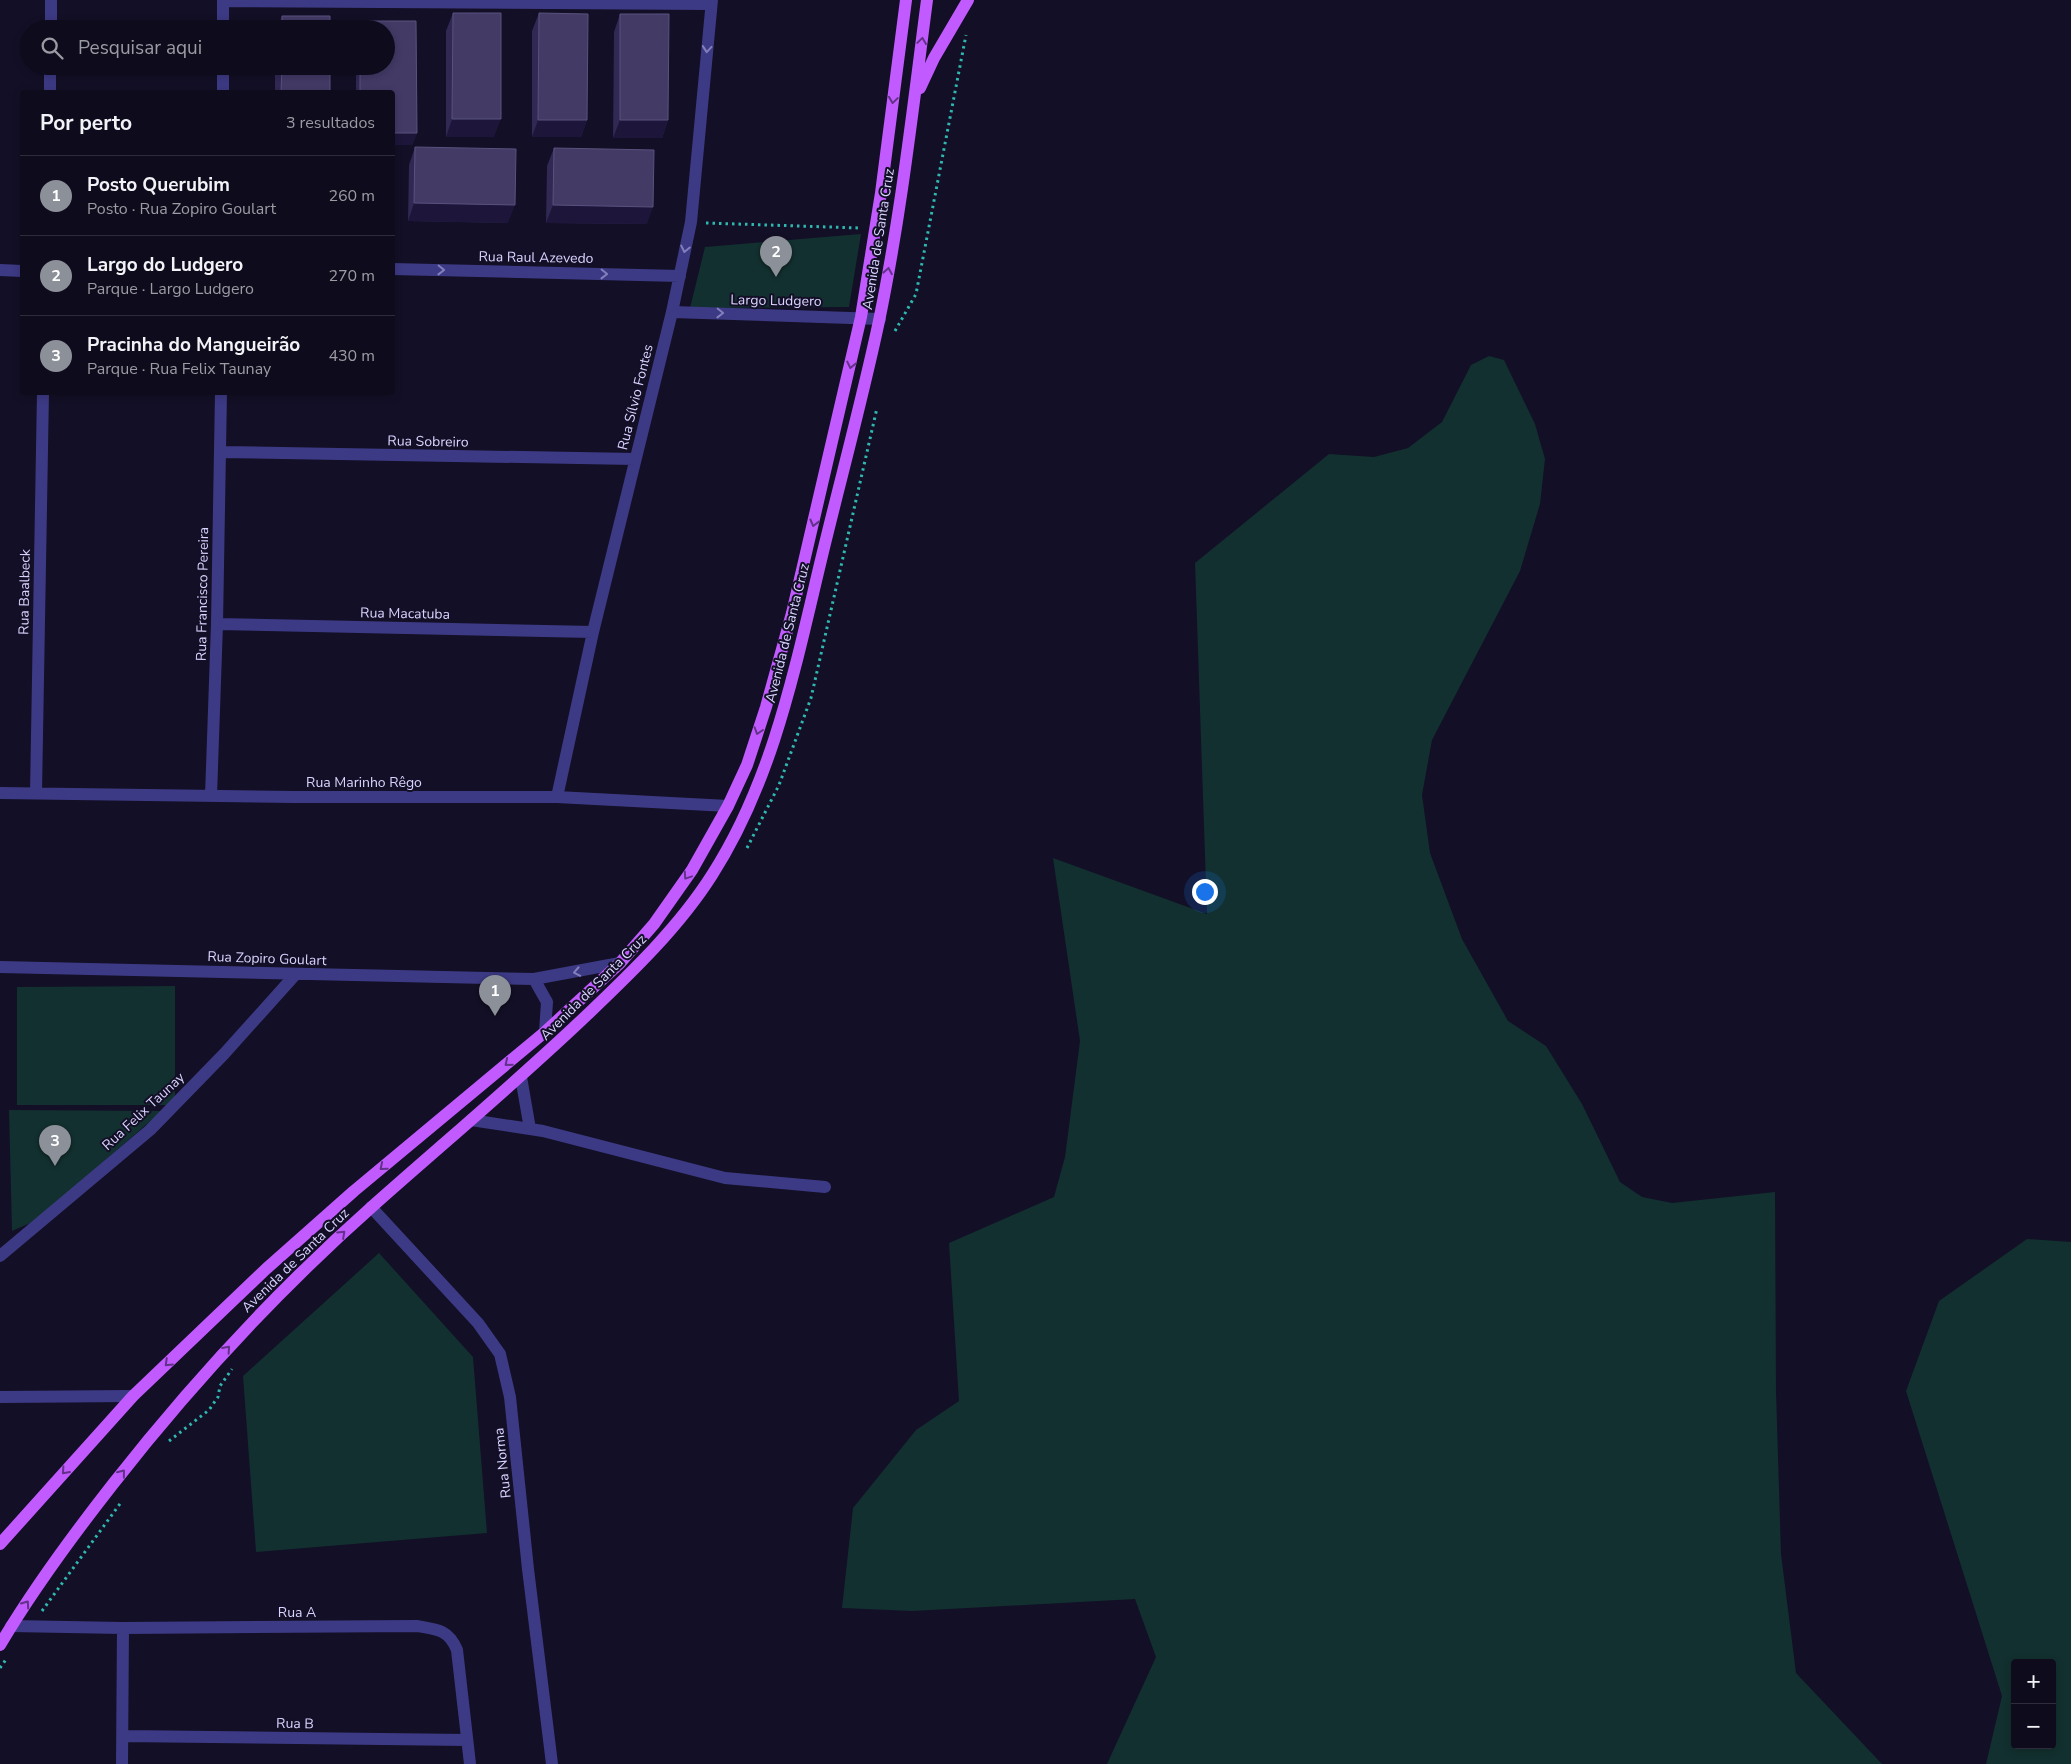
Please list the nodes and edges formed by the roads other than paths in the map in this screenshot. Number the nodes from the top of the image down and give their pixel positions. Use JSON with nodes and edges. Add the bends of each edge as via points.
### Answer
{"nodes":[{"id":1,"x":51,"y":0,"type":"edge"},
{"id":2,"x":223,"y":0,"type":"edge"},
{"id":3,"x":906,"y":0,"type":"edge"},
{"id":4,"x":927,"y":0,"type":"edge"},
{"id":5,"x":968,"y":0,"type":"edge"},
{"id":6,"x":711,"y":2,"type":"edge"},
{"id":7,"x":50,"y":20,"type":"edge"},
{"id":8,"x":223,"y":20,"type":"edge"},
{"id":9,"x":50,"y":75,"type":"edge"},
{"id":10,"x":223,"y":75,"type":"edge"},
{"id":11,"x":50,"y":90,"type":"edge"},
{"id":12,"x":222,"y":90,"type":"edge"},
{"id":13,"x":913,"y":109,"type":"junction"},
{"id":14,"x":395,"y":269,"type":"edge"},
{"id":15,"x":0,"y":270,"type":"edge"},
{"id":16,"x":20,"y":271,"type":"edge"},
{"id":17,"x":680,"y":276,"type":"junction"},
{"id":18,"x":672,"y":312,"type":"junction"},
{"id":19,"x":861,"y":317,"type":"junction"},
{"id":20,"x":880,"y":319,"type":"junction"},
{"id":21,"x":43,"y":395,"type":"edge"},
{"id":22,"x":221,"y":395,"type":"edge"},
{"id":23,"x":220,"y":452,"type":"junction"},
{"id":24,"x":635,"y":459,"type":"junction"},
{"id":25,"x":217,"y":624,"type":"junction"},
{"id":26,"x":593,"y":632,"type":"junction"},
{"id":27,"x":36,"y":792,"type":"junction"},
{"id":28,"x":0,"y":793,"type":"edge"},
{"id":29,"x":211,"y":796,"type":"junction"},
{"id":30,"x":557,"y":797,"type":"junction"},
{"id":31,"x":728,"y":806,"type":"junction"},
{"id":32,"x":620,"y":963,"type":"junction"},
{"id":33,"x":0,"y":967,"type":"edge"},
{"id":34,"x":295,"y":975,"type":"junction"},
{"id":35,"x":534,"y":979,"type":"junction"},
{"id":36,"x":545,"y":1032,"type":"junction"},
{"id":37,"x":521,"y":1077,"type":"junction"},
{"id":38,"x":471,"y":1120,"type":"junction"},
{"id":39,"x":530,"y":1129,"type":"junction"},
{"id":40,"x":825,"y":1187,"type":"dead end"},
{"id":41,"x":371,"y":1207,"type":"junction"},
{"id":42,"x":0,"y":1256,"type":"edge"},
{"id":43,"x":134,"y":1396,"type":"junction"},
{"id":44,"x":0,"y":1397,"type":"edge"},
{"id":45,"x":0,"y":1544,"type":"edge"},
{"id":46,"x":11,"y":1626,"type":"junction"},
{"id":47,"x":123,"y":1628,"type":"junction"},
{"id":48,"x":5,"y":1650,"type":"edge"},
{"id":49,"x":123,"y":1736,"type":"junction"},
{"id":50,"x":467,"y":1740,"type":"junction"},
{"id":51,"x":122,"y":1764,"type":"edge"},
{"id":52,"x":470,"y":1764,"type":"edge"},
{"id":53,"x":552,"y":1764,"type":"edge"}],
"edges":[{"from":1,"to":7,"type":"street"},
{"from":2,"to":6,"type":"street"},
{"from":2,"to":8,"type":"street"},
{"from":3,"to":19,"type":"main road","name":"Avenida de Santa Cruz","one_way":true},
{"from":13,"to":4,"type":"main road","name":"Avenida de Santa Cruz","one_way":true},
{"from":5,"to":13,"type":"main road","via":[[924,78]]},
{"from":6,"to":17,"type":"street","name":"Rua Sílvio Fontes","one_way":true,"via":[[691,222]]},
{"from":9,"to":11,"type":"street"},
{"from":10,"to":12,"type":"street"},
{"from":20,"to":13,"type":"main road","name":"Avenida de Santa Cruz","one_way":true},
{"from":14,"to":17,"type":"street","name":"Rua Raul Azevedo","one_way":true},
{"from":15,"to":16,"type":"street"},
{"from":17,"to":18,"type":"street","name":"Rua Sílvio Fontes"},
{"from":18,"to":19,"type":"street","name":"Largo Ludgero","one_way":true},
{"from":18,"to":24,"type":"street","name":"Rua Sílvio Fontes"},
{"from":19,"to":20,"type":"street","name":"Largo Ludgero"},
{"from":19,"to":31,"type":"main road","name":"Avenida de Santa Cruz","one_way":true,"via":[[818,507],[776,670],[747,765]]},
{"from":20,"to":37,"type":"main road","name":"Avenida de Santa Cruz","via":[[788,696],[766,766],[745,814],[711,876],[668,932],[630,974]]},
{"from":21,"to":27,"type":"street","name":"Rua Baalbeck"},
{"from":22,"to":23,"type":"street","name":"Rua Francisco Pereira"},
{"from":23,"to":24,"type":"street","name":"Rua Sobreiro"},
{"from":23,"to":25,"type":"street","name":"Rua Francisco Pereira"},
{"from":24,"to":26,"type":"street","name":"Rua Sílvio Fontes"},
{"from":25,"to":26,"type":"street","name":"Rua Macatuba"},
{"from":25,"to":29,"type":"street","name":"Rua Francisco Pereira"},
{"from":26,"to":30,"type":"street","name":"Rua Sílvio Fontes"},
{"from":27,"to":28,"type":"street","name":"Rua Marinho Rêgo"},
{"from":27,"to":29,"type":"street","name":"Rua Marinho Rêgo"},
{"from":29,"to":30,"type":"street","name":"Rua Marinho Rêgo"},
{"from":30,"to":31,"type":"street","name":"Rua Marinho Rêgo"},
{"from":31,"to":32,"type":"main road","name":"Avenida de Santa Cruz","one_way":true,"via":[[692,870],[654,924]]},
{"from":32,"to":35,"type":"street","name":"Rua Zopiro Goulart","one_way":true},
{"from":32,"to":36,"type":"main road","name":"Avenida de Santa Cruz"},
{"from":33,"to":34,"type":"street","name":"Rua Zopiro Goulart"},
{"from":34,"to":35,"type":"street","name":"Rua Zopiro Goulart"},
{"from":34,"to":42,"type":"street","name":"Rua Felix Taunay","via":[[150,1130]]},
{"from":35,"to":36,"type":"street","via":[[547,1002]]},
{"from":36,"to":43,"type":"main road","name":"Avenida de Santa Cruz","one_way":true,"via":[[273,1262]]},
{"from":37,"to":38,"type":"main road","name":"Avenida de Santa Cruz"},
{"from":37,"to":39,"type":"street"},
{"from":38,"to":39,"type":"street"},
{"from":38,"to":41,"type":"main road","name":"Avenida de Santa Cruz"},
{"from":39,"to":40,"type":"street","via":[[725,1178]]},
{"from":46,"to":41,"type":"main road","name":"Avenida de Santa Cruz","one_way":true,"via":[[82,1524],[159,1425],[279,1292]]},
{"from":41,"to":53,"type":"street","name":"Rua Norma","via":[[478,1323],[500,1354],[510,1397]]},
{"from":43,"to":44,"type":"street"},
{"from":43,"to":45,"type":"main road","name":"Avenida de Santa Cruz","one_way":true},
{"from":46,"to":47,"type":"street","name":"Rua A"},
{"from":46,"to":48,"type":"main road","name":"Avenida de Santa Cruz"},
{"from":47,"to":49,"type":"street"},
{"from":47,"to":50,"type":"street","name":"Rua A","via":[[417,1626],[440,1631],[450,1636],[457,1650]]},
{"from":49,"to":50,"type":"street","name":"Rua B"},
{"from":49,"to":51,"type":"street"},
{"from":50,"to":52,"type":"street","name":"Rua A"}]}
